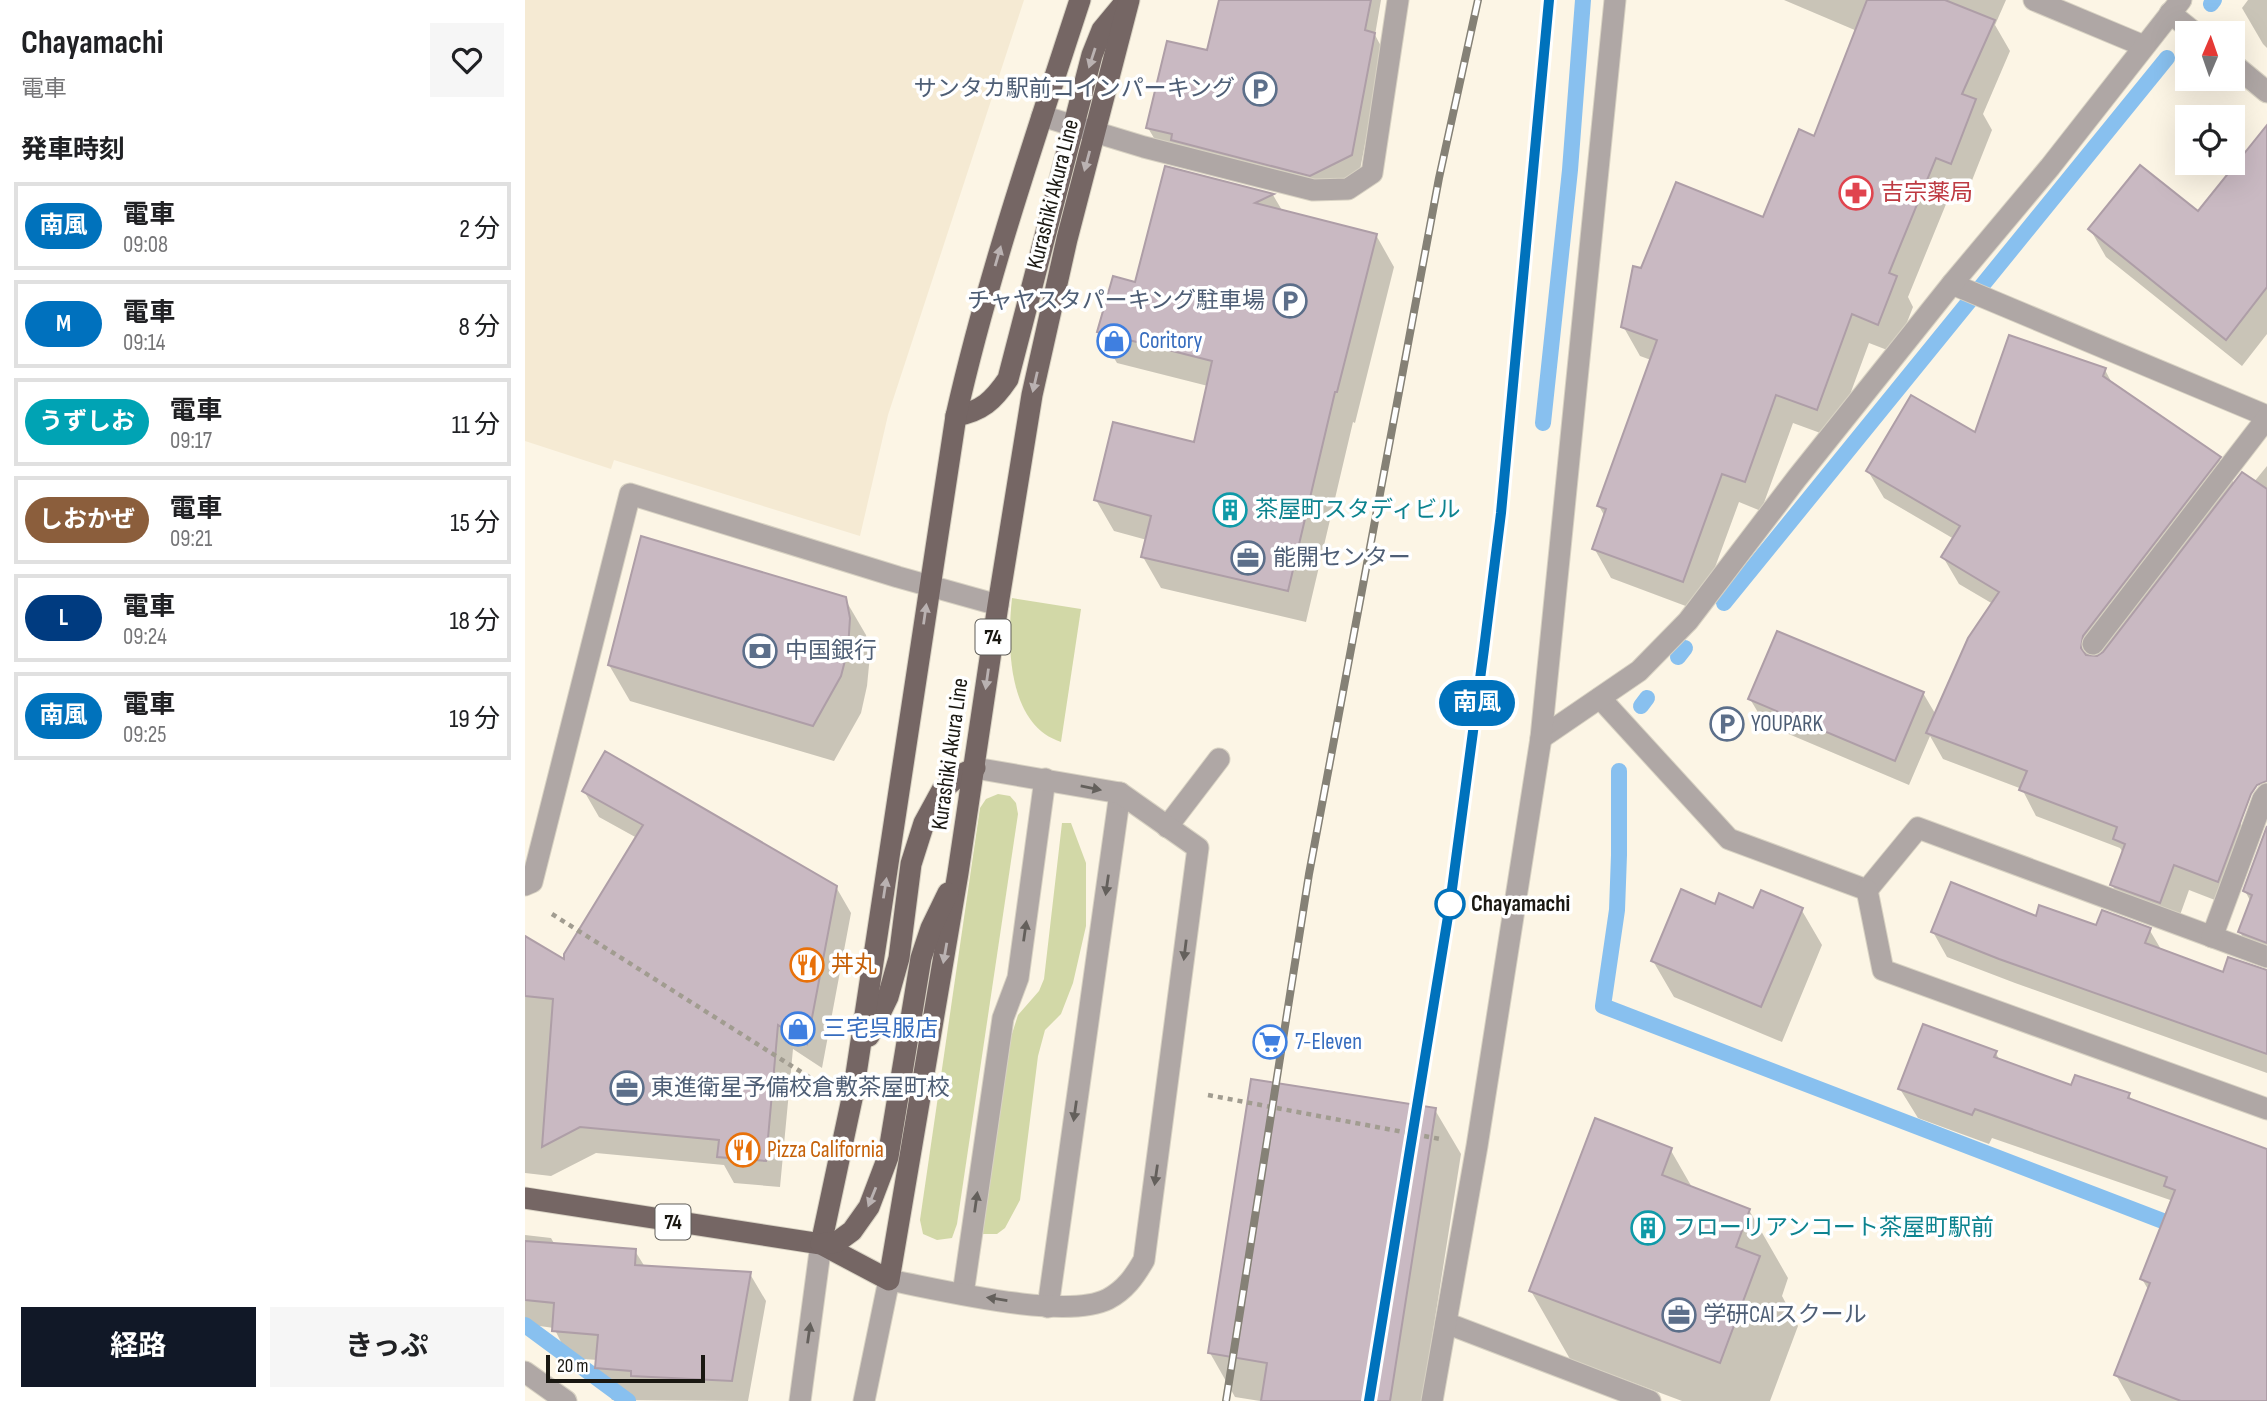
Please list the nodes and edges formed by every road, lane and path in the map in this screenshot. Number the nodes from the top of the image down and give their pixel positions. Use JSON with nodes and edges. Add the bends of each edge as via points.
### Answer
{"nodes":[{"id":1,"x":1080,"y":0,"type":"edge"},
{"id":2,"x":1128,"y":0,"type":"edge"},
{"id":3,"x":1398,"y":0,"type":"edge"},
{"id":4,"x":1615,"y":0,"type":"edge"},
{"id":5,"x":2034,"y":0,"type":"edge"},
{"id":6,"x":2176,"y":6,"type":"edge"},
{"id":7,"x":2187,"y":21,"type":"edge"},
{"id":8,"x":2144,"y":47,"type":"junction"},
{"id":9,"x":2245,"y":74,"type":"edge"},
{"id":10,"x":2267,"y":92,"type":"edge"},
{"id":11,"x":1042,"y":116,"type":"junction"},
{"id":12,"x":1072,"y":126,"type":"junction"},
{"id":13,"x":1095,"y":132,"type":"junction"},
{"id":14,"x":1958,"y":287,"type":"junction"},
{"id":15,"x":956,"y":416,"type":"junction"},
{"id":16,"x":2267,"y":417,"type":"edge"},
{"id":17,"x":929,"y":586,"type":"junction"},
{"id":18,"x":998,"y":605,"type":"junction"},
{"id":19,"x":2093,"y":644,"type":"dead end"},
{"id":20,"x":1600,"y":698,"type":"junction"},
{"id":21,"x":1541,"y":738,"type":"junction"},
{"id":22,"x":1219,"y":760,"type":"dead end"},
{"id":23,"x":975,"y":768,"type":"junction"},
{"id":24,"x":1045,"y":779,"type":"junction"},
{"id":25,"x":1120,"y":793,"type":"junction"},
{"id":26,"x":2267,"y":794,"type":"edge"},
{"id":27,"x":1167,"y":827,"type":"junction"},
{"id":28,"x":958,"y":873,"type":"junction"},
{"id":29,"x":525,"y":885,"type":"edge"},
{"id":30,"x":1867,"y":890,"type":"junction"},
{"id":31,"x":548,"y":912,"type":"dead end"},
{"id":32,"x":2212,"y":937,"type":"junction"},
{"id":33,"x":2267,"y":957,"type":"edge"},
{"id":34,"x":857,"y":1060,"type":"junction"},
{"id":35,"x":826,"y":1088,"type":"dead end"},
{"id":36,"x":1207,"y":1095,"type":"dead end"},
{"id":37,"x":2267,"y":1109,"type":"edge"},
{"id":38,"x":1441,"y":1139,"type":"dead end"},
{"id":39,"x":525,"y":1198,"type":"edge"},
{"id":40,"x":821,"y":1244,"type":"junction"},
{"id":41,"x":889,"y":1280,"type":"junction"},
{"id":42,"x":963,"y":1294,"type":"junction"},
{"id":43,"x":1048,"y":1307,"type":"junction"},
{"id":44,"x":1446,"y":1323,"type":"junction"},
{"id":45,"x":525,"y":1372,"type":"edge"},
{"id":46,"x":566,"y":1401,"type":"edge"},
{"id":47,"x":800,"y":1401,"type":"edge"},
{"id":48,"x":865,"y":1401,"type":"edge"},
{"id":49,"x":1432,"y":1401,"type":"edge"},
{"id":50,"x":1650,"y":1401,"type":"edge"}],
"edges":[{"from":1,"to":11,"type":"main road","name":"Kurashiki Akura Line"},
{"from":2,"to":12,"type":"main road","one_way":true,"via":[[1102,30]]},
{"from":2,"to":13,"type":"main road","name":"Kurashiki Akura Line","number":"74"},
{"from":3,"to":13,"type":"street","via":[[1372,173],[1348,189],[1313,190]]},
{"from":4,"to":21,"type":"street"},
{"from":5,"to":8,"type":"street"},
{"from":6,"to":7,"type":"street"},
{"from":6,"to":8,"type":"street"},
{"from":8,"to":14,"type":"street"},
{"from":9,"to":10,"type":"street"},
{"from":11,"to":12,"type":"street"},
{"from":15,"to":11,"type":"main road","name":"Kurashiki Akura Line","one_way":true,"via":[[978,326]]},
{"from":12,"to":13,"type":"street"},
{"from":12,"to":15,"type":"main road","via":[[1009,379],[995,398],[974,412]]},
{"from":13,"to":18,"type":"main road","name":"Kurashiki Akura Line","number":"74","one_way":true,"via":[[1032,395]]},
{"from":14,"to":16,"type":"street"},
{"from":14,"to":20,"type":"street","via":[[1797,478],[1688,621],[1639,671]]},
{"from":15,"to":17,"type":"main road","name":"Kurashiki Akura Line"},
{"from":16,"to":19,"type":"street"},
{"from":17,"to":18,"type":"street"},
{"from":17,"to":29,"type":"street","via":[[631,494],[532,882]]},
{"from":34,"to":17,"type":"main road","name":"Kurashiki Akura Line","one_way":true},
{"from":18,"to":23,"type":"main road","name":"Kurashiki Akura Line","number":"74","one_way":true},
{"from":20,"to":21,"type":"street"},
{"from":20,"to":30,"type":"street","via":[[1729,839]]},
{"from":21,"to":44,"type":"street"},
{"from":22,"to":27,"type":"street"},
{"from":23,"to":24,"type":"street"},
{"from":23,"to":28,"type":"main road","name":"Kurashiki Akura Line","number":"74"},
{"from":23,"to":34,"type":"main road","via":[[942,790],[924,823],[911,864],[899,958],[888,997]]},
{"from":24,"to":25,"type":"street","one_way":true},
{"from":42,"to":24,"type":"street","one_way":true,"via":[[1003,1018],[1018,978]]},
{"from":25,"to":27,"type":"street"},
{"from":25,"to":43,"type":"street","one_way":true},
{"from":26,"to":32,"type":"street"},
{"from":27,"to":43,"type":"street","one_way":true,"via":[[1198,848],[1145,1260],[1131,1282],[1107,1299]]},
{"from":28,"to":40,"type":"main road","one_way":true,"via":[[930,928],[921,958],[888,1157],[869,1206],[852,1231],[837,1242]]},
{"from":28,"to":41,"type":"main road","name":"Kurashiki Akura Line","number":"74","one_way":true},
{"from":30,"to":32,"type":"street","via":[[1918,828]]},
{"from":30,"to":37,"type":"street","via":[[1883,970]]},
{"from":31,"to":35,"type":"path"},
{"from":32,"to":33,"type":"street"},
{"from":34,"to":40,"type":"main road","name":"Kurashiki Akura Line"},
{"from":36,"to":38,"type":"path"},
{"from":39,"to":40,"type":"main road","number":"74"},
{"from":40,"to":41,"type":"main road","number":"74"},
{"from":47,"to":40,"type":"street","one_way":true},
{"from":41,"to":42,"type":"street"},
{"from":41,"to":48,"type":"street"},
{"from":43,"to":42,"type":"street","one_way":true},
{"from":44,"to":49,"type":"street"},
{"from":44,"to":50,"type":"street"},
{"from":45,"to":46,"type":"street"}]}
